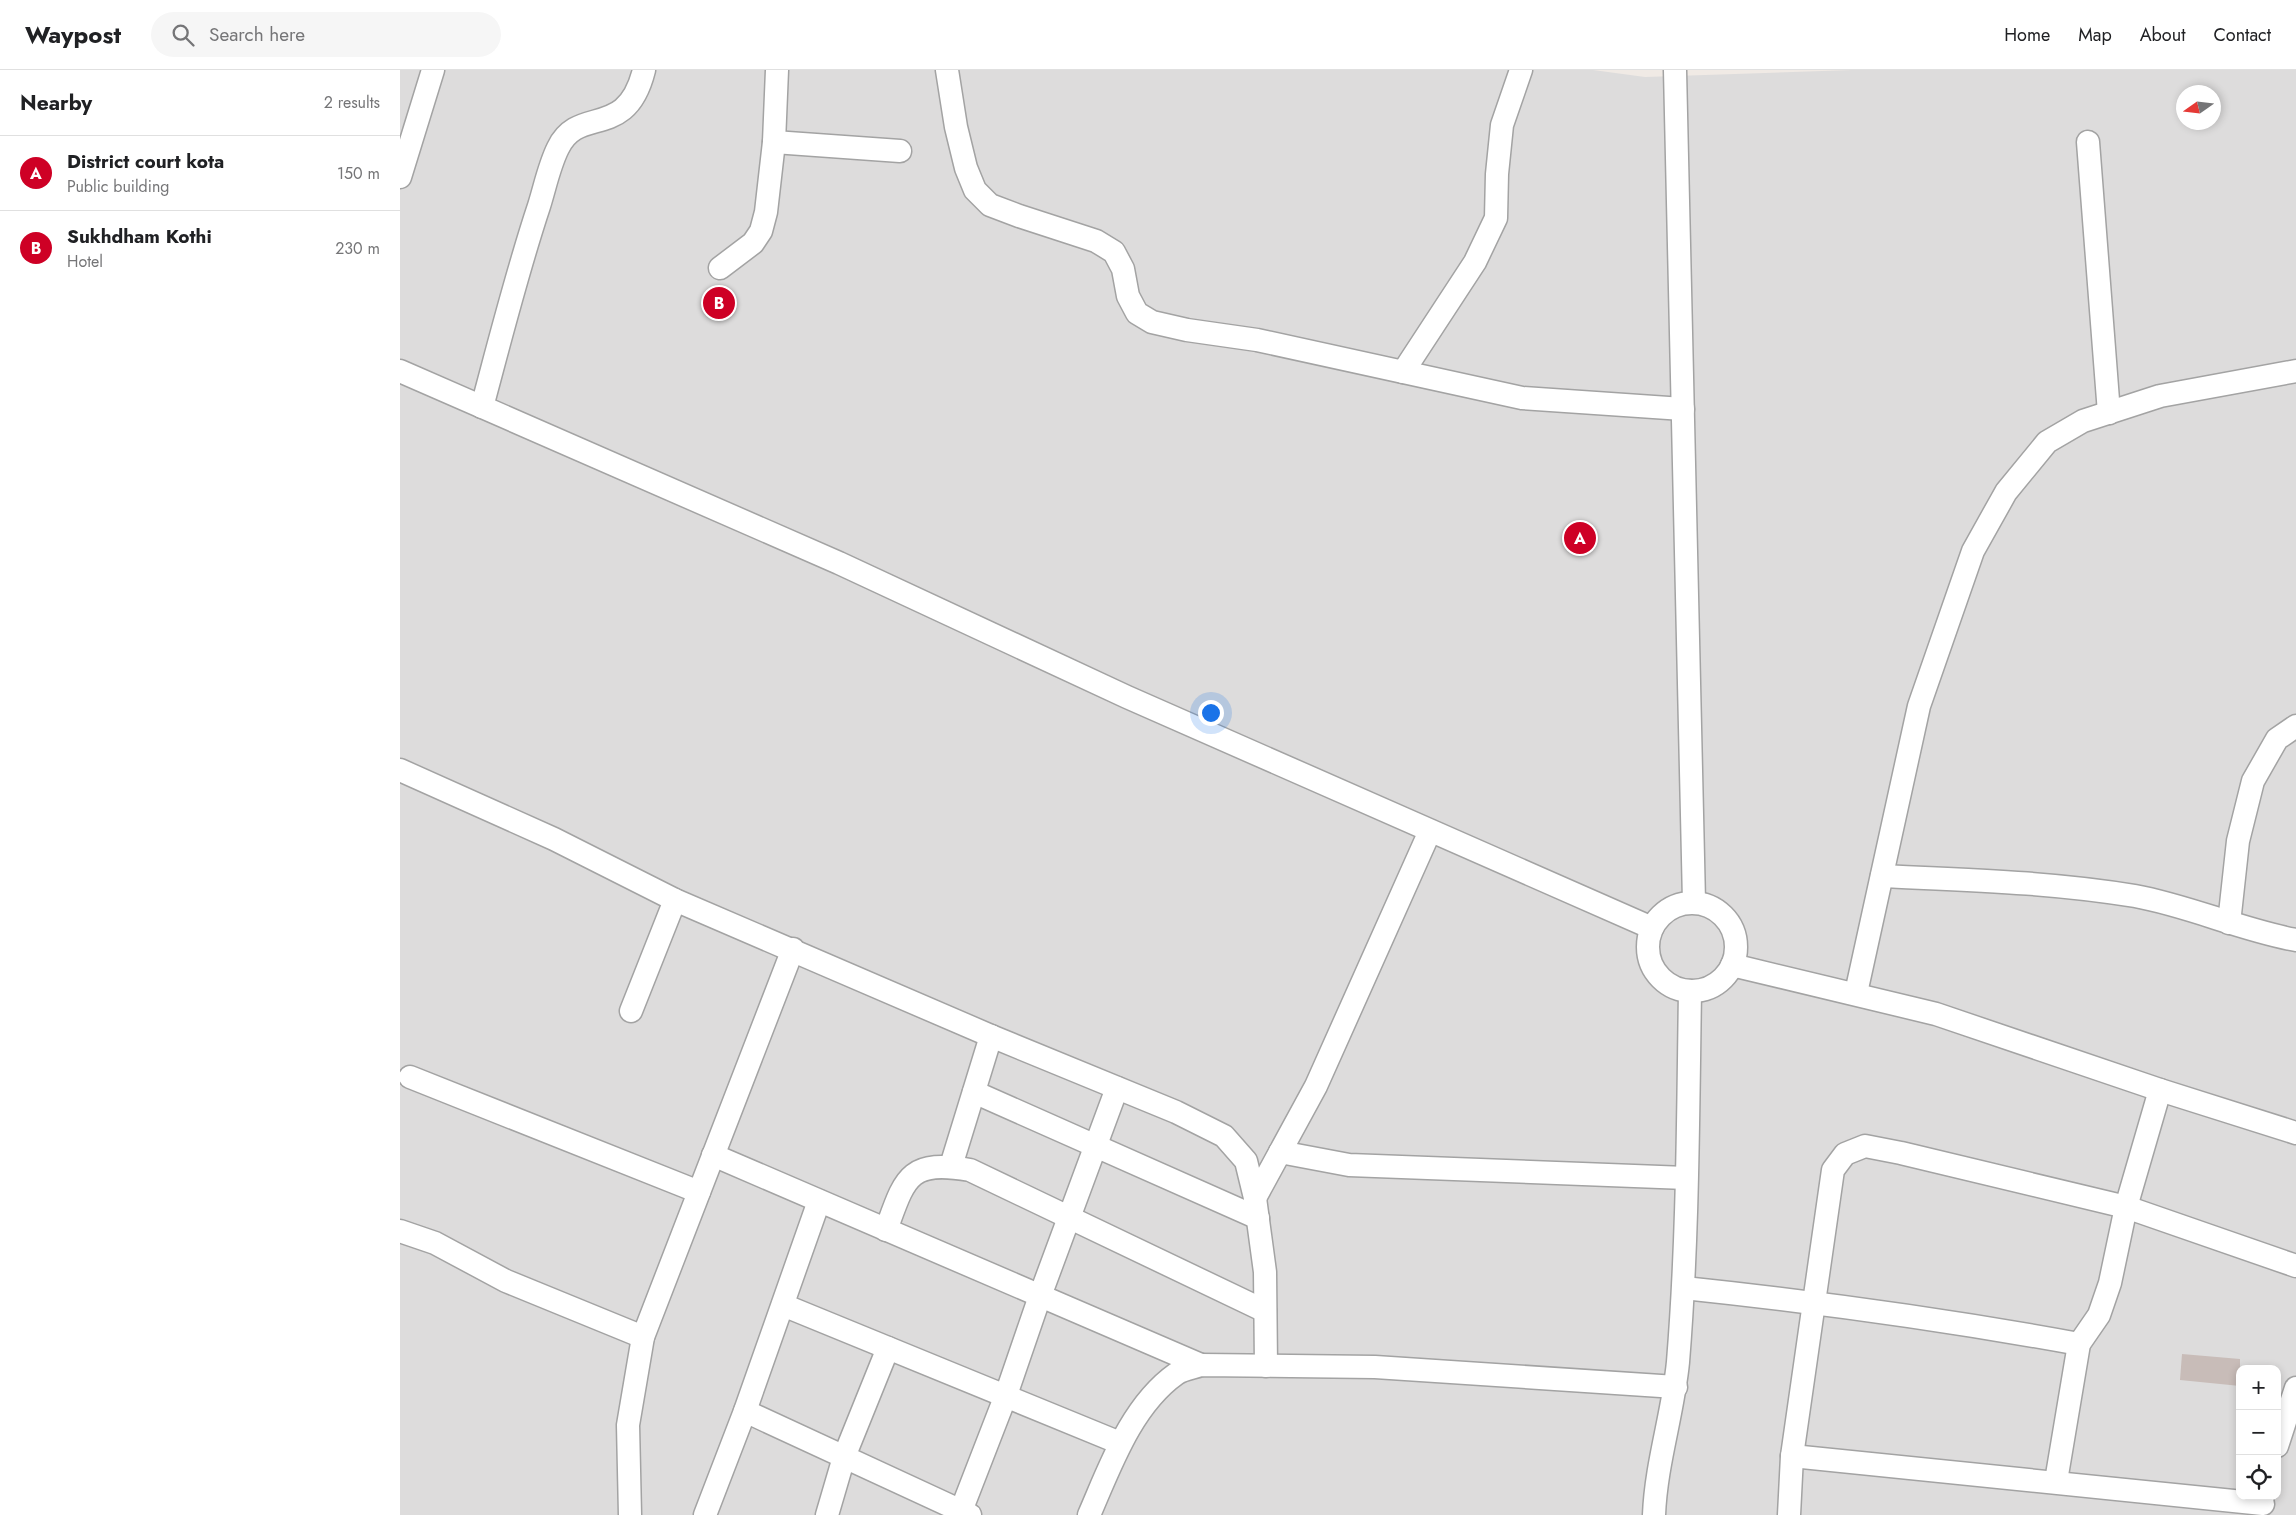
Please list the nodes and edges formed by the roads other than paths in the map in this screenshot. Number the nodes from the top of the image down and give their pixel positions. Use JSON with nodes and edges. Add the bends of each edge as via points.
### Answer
{"nodes":[{"id":1,"x":433,"y":70,"type":"edge"},
{"id":2,"x":644,"y":70,"type":"edge"},
{"id":3,"x":777,"y":70,"type":"edge"},
{"id":4,"x":947,"y":70,"type":"edge"},
{"id":5,"x":1521,"y":70,"type":"edge"},
{"id":6,"x":1675,"y":71,"type":"edge"},
{"id":7,"x":774,"y":142,"type":"junction"},
{"id":8,"x":2088,"y":142,"type":"dead end"},
{"id":9,"x":900,"y":151,"type":"dead end"},
{"id":10,"x":400,"y":177,"type":"edge"},
{"id":11,"x":720,"y":268,"type":"dead end"},
{"id":12,"x":400,"y":371,"type":"edge"},
{"id":13,"x":2296,"y":371,"type":"edge"},
{"id":14,"x":1403,"y":372,"type":"junction"},
{"id":15,"x":482,"y":407,"type":"junction"},
{"id":16,"x":1682,"y":409,"type":"junction"},
{"id":17,"x":2109,"y":412,"type":"junction"},
{"id":18,"x":2296,"y":726,"type":"edge"},
{"id":19,"x":400,"y":770,"type":"edge"},
{"id":20,"x":1430,"y":831,"type":"junction"},
{"id":21,"x":1882,"y":876,"type":"junction"},
{"id":22,"x":675,"y":900,"type":"junction"},
{"id":23,"x":1694,"y":902,"type":"junction"},
{"id":24,"x":2229,"y":923,"type":"junction"},
{"id":25,"x":1652,"y":928,"type":"junction"},
{"id":26,"x":2296,"y":940,"type":"edge"},
{"id":27,"x":793,"y":949,"type":"junction"},
{"id":28,"x":1732,"y":965,"type":"junction"},
{"id":29,"x":1690,"y":991,"type":"junction"},
{"id":30,"x":1856,"y":993,"type":"junction"},
{"id":31,"x":631,"y":1011,"type":"dead end"},
{"id":32,"x":991,"y":1036,"type":"junction"},
{"id":33,"x":410,"y":1077,"type":"dead end"},
{"id":34,"x":1118,"y":1088,"type":"junction"},
{"id":35,"x":2160,"y":1090,"type":"junction"},
{"id":36,"x":974,"y":1092,"type":"junction"},
{"id":37,"x":2296,"y":1133,"type":"edge"},
{"id":38,"x":1095,"y":1145,"type":"junction"},
{"id":39,"x":1280,"y":1152,"type":"junction"},
{"id":40,"x":713,"y":1155,"type":"junction"},
{"id":41,"x":951,"y":1166,"type":"junction"},
{"id":42,"x":1686,"y":1178,"type":"junction"},
{"id":43,"x":699,"y":1192,"type":"junction"},
{"id":44,"x":819,"y":1201,"type":"junction"},
{"id":45,"x":2126,"y":1207,"type":"junction"},
{"id":46,"x":1257,"y":1208,"type":"junction"},
{"id":47,"x":1069,"y":1219,"type":"junction"},
{"id":48,"x":886,"y":1230,"type":"junction"},
{"id":49,"x":400,"y":1231,"type":"edge"},
{"id":50,"x":2296,"y":1266,"type":"edge"},
{"id":51,"x":1684,"y":1288,"type":"junction"},
{"id":52,"x":1040,"y":1296,"type":"junction"},
{"id":53,"x":1812,"y":1302,"type":"junction"},
{"id":54,"x":783,"y":1305,"type":"junction"},
{"id":55,"x":1265,"y":1311,"type":"junction"},
{"id":56,"x":643,"y":1337,"type":"junction"},
{"id":57,"x":2079,"y":1344,"type":"junction"},
{"id":58,"x":888,"y":1348,"type":"junction"},
{"id":59,"x":1201,"y":1365,"type":"junction"},
{"id":60,"x":1266,"y":1366,"type":"junction"},
{"id":61,"x":1676,"y":1387,"type":"junction"},
{"id":62,"x":2296,"y":1388,"type":"edge"},
{"id":63,"x":1006,"y":1395,"type":"junction"},
{"id":64,"x":745,"y":1411,"type":"junction"},
{"id":65,"x":2281,"y":1434,"type":"edge"},
{"id":66,"x":1120,"y":1443,"type":"junction"},
{"id":67,"x":1792,"y":1456,"type":"junction"},
{"id":68,"x":844,"y":1457,"type":"junction"},
{"id":69,"x":2056,"y":1481,"type":"junction"},
{"id":70,"x":2264,"y":1505,"type":"edge"},
{"id":71,"x":965,"y":1513,"type":"edge"},
{"id":72,"x":630,"y":1515,"type":"edge"},
{"id":73,"x":705,"y":1515,"type":"edge"},
{"id":74,"x":827,"y":1515,"type":"edge"},
{"id":75,"x":1089,"y":1515,"type":"edge"},
{"id":76,"x":1654,"y":1515,"type":"edge"},
{"id":77,"x":1789,"y":1515,"type":"edge"}],
"edges":[{"from":1,"to":10,"type":"street"},
{"from":2,"to":15,"type":"street","via":[[640,87],[626,108],[609,119],[568,132],[558,148],[525,248]]},
{"from":3,"to":7,"type":"street"},
{"from":4,"to":14,"type":"street","via":[[956,127],[975,190],[990,204],[1096,241],[1114,252],[1137,313],[1152,322],[1187,330],[1257,340]]},
{"from":5,"to":14,"type":"street","via":[[1502,125],[1496,218],[1475,262]]},
{"from":6,"to":16,"type":"street"},
{"from":7,"to":9,"type":"street"},
{"from":7,"to":11,"type":"street","via":[[761,231],[753,243]]},
{"from":8,"to":17,"type":"street"},
{"from":12,"to":15,"type":"street"},
{"from":13,"to":17,"type":"street","via":[[2160,396]]},
{"from":14,"to":16,"type":"street","via":[[1522,398]]},
{"from":15,"to":20,"type":"street"},
{"from":16,"to":23,"type":"street"},
{"from":17,"to":21,"type":"street","via":[[2084,421],[2047,442],[2006,492],[1973,551],[1920,706]]},
{"from":18,"to":24,"type":"street","via":[[2277,739],[2253,781],[2238,841]]},
{"from":19,"to":22,"type":"street","via":[[554,839]]},
{"from":20,"to":25,"type":"street"},
{"from":20,"to":39,"type":"street","via":[[1316,1086]]},
{"from":21,"to":24,"type":"street","via":[[2039,884],[2136,896]]},
{"from":21,"to":30,"type":"street"},
{"from":22,"to":27,"type":"street"},
{"from":22,"to":31,"type":"street"},
{"from":23,"to":25,"type":"street","via":[[1677,905],[1662,914]]},
{"from":23,"to":28,"type":"street","via":[[1710,906],[1724,917],[1733,932],[1736,948]]},
{"from":24,"to":26,"type":"street"},
{"from":25,"to":29,"type":"street","via":[[1648,945],[1651,962],[1667,982]]},
{"from":27,"to":32,"type":"street"},
{"from":27,"to":40,"type":"street"},
{"from":28,"to":29,"type":"street","via":[[1722,979],[1707,988]]},
{"from":28,"to":30,"type":"street"},
{"from":29,"to":42,"type":"street"},
{"from":30,"to":35,"type":"street","via":[[1936,1014]]},
{"from":32,"to":34,"type":"street"},
{"from":32,"to":36,"type":"street"},
{"from":33,"to":43,"type":"street"},
{"from":34,"to":38,"type":"street"},
{"from":34,"to":46,"type":"street","via":[[1224,1136],[1246,1161]]},
{"from":35,"to":37,"type":"street"},
{"from":35,"to":45,"type":"street"},
{"from":36,"to":38,"type":"street"},
{"from":36,"to":41,"type":"street"},
{"from":38,"to":46,"type":"street"},
{"from":38,"to":47,"type":"street"},
{"from":39,"to":42,"type":"street","via":[[1349,1165]]},
{"from":39,"to":46,"type":"street"},
{"from":40,"to":43,"type":"street"},
{"from":40,"to":44,"type":"street"},
{"from":41,"to":47,"type":"street","via":[[970,1170]]},
{"from":41,"to":48,"type":"street","via":[[911,1174],[902,1187]]},
{"from":42,"to":51,"type":"street"},
{"from":43,"to":56,"type":"street"},
{"from":44,"to":48,"type":"street"},
{"from":44,"to":54,"type":"street"},
{"from":45,"to":50,"type":"street"},
{"from":45,"to":53,"type":"street","via":[[1865,1146],[1845,1154],[1833,1170]]},
{"from":45,"to":57,"type":"street","via":[[2110,1283],[2099,1315]]},
{"from":46,"to":55,"type":"street","via":[[1265,1272]]},
{"from":47,"to":52,"type":"street"},
{"from":47,"to":55,"type":"street"},
{"from":48,"to":52,"type":"street"},
{"from":49,"to":56,"type":"street","via":[[434,1243],[506,1281]]},
{"from":51,"to":53,"type":"street"},
{"from":51,"to":61,"type":"street"},
{"from":52,"to":59,"type":"street"},
{"from":52,"to":63,"type":"street"},
{"from":53,"to":57,"type":"street","via":[[1981,1326]]},
{"from":53,"to":67,"type":"street"},
{"from":54,"to":58,"type":"street"},
{"from":54,"to":64,"type":"street"},
{"from":55,"to":60,"type":"street"},
{"from":56,"to":72,"type":"street","via":[[628,1425]]},
{"from":57,"to":69,"type":"street"},
{"from":58,"to":63,"type":"street"},
{"from":58,"to":68,"type":"street"},
{"from":59,"to":60,"type":"street"},
{"from":59,"to":66,"type":"street","via":[[1177,1373],[1154,1394]]},
{"from":60,"to":61,"type":"street","via":[[1375,1368]]},
{"from":61,"to":76,"type":"street","via":[[1655,1483]]},
{"from":62,"to":65,"type":"street"},
{"from":63,"to":66,"type":"street"},
{"from":63,"to":71,"type":"street"},
{"from":64,"to":68,"type":"street"},
{"from":64,"to":73,"type":"street"},
{"from":66,"to":75,"type":"street"},
{"from":67,"to":69,"type":"street"},
{"from":67,"to":77,"type":"street"},
{"from":68,"to":71,"type":"street"},
{"from":68,"to":74,"type":"street"},
{"from":69,"to":70,"type":"street"}]}
